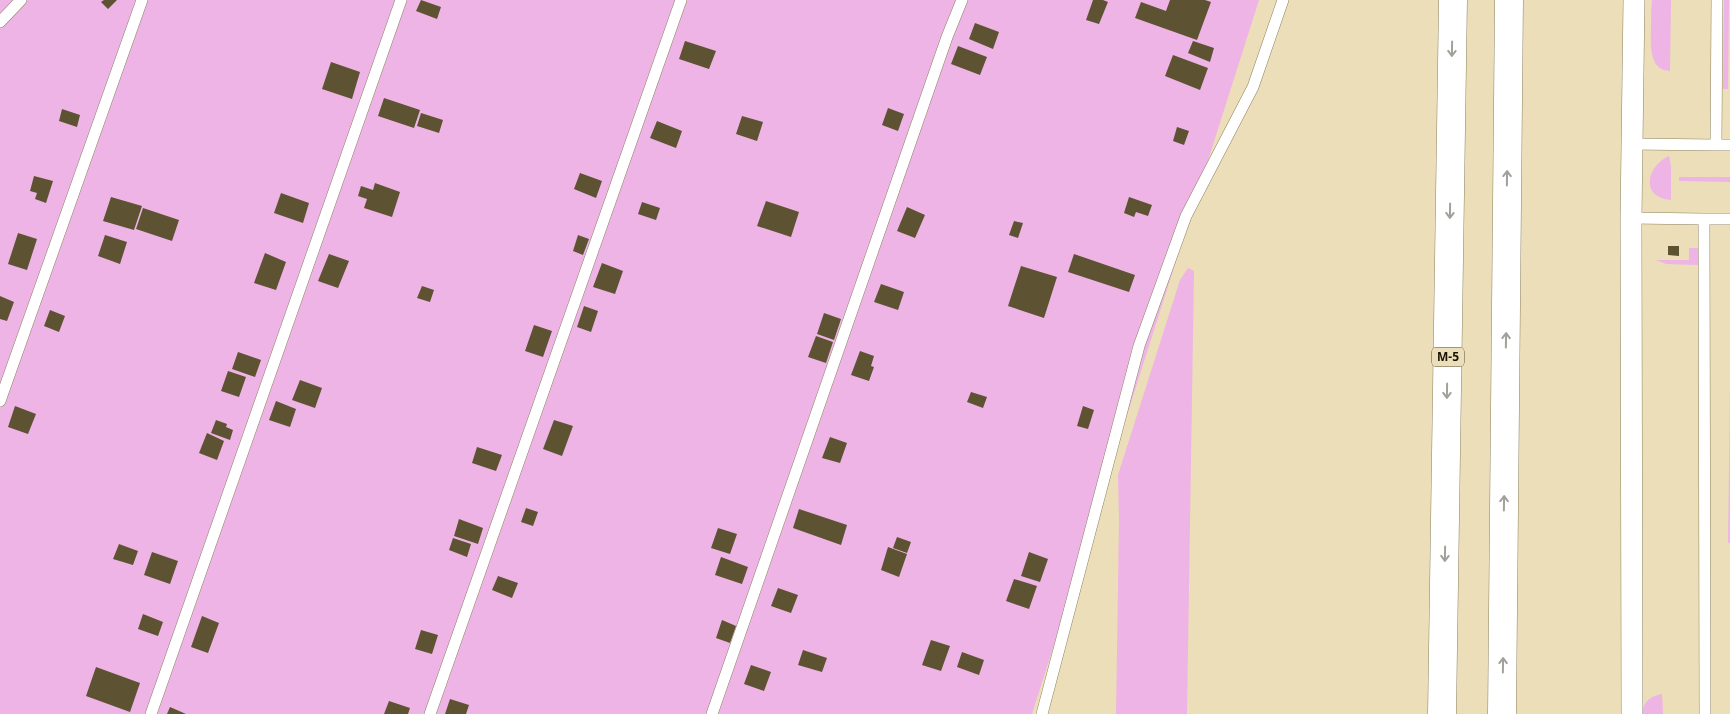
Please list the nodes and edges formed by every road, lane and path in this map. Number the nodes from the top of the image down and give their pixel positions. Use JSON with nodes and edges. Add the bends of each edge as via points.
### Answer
{"nodes":[{"id":1,"x":21,"y":0,"type":"edge"},
{"id":2,"x":142,"y":0,"type":"edge"},
{"id":3,"x":401,"y":0,"type":"edge"},
{"id":4,"x":681,"y":0,"type":"edge"},
{"id":5,"x":962,"y":0,"type":"edge"},
{"id":6,"x":1283,"y":0,"type":"edge"},
{"id":7,"x":1453,"y":0,"type":"edge"},
{"id":8,"x":1509,"y":0,"type":"edge"},
{"id":9,"x":1634,"y":0,"type":"edge"},
{"id":10,"x":1717,"y":0,"type":"edge"},
{"id":11,"x":0,"y":22,"type":"edge"},
{"id":12,"x":1632,"y":144,"type":"junction"},
{"id":13,"x":1716,"y":145,"type":"junction"},
{"id":14,"x":1730,"y":145,"type":"edge"},
{"id":15,"x":1631,"y":218,"type":"junction"},
{"id":16,"x":1704,"y":218,"type":"junction"},
{"id":17,"x":1730,"y":219,"type":"edge"},
{"id":18,"x":0,"y":401,"type":"edge"},
{"id":19,"x":151,"y":714,"type":"edge"},
{"id":20,"x":430,"y":714,"type":"edge"},
{"id":21,"x":712,"y":714,"type":"edge"},
{"id":22,"x":1042,"y":714,"type":"edge"},
{"id":23,"x":1442,"y":714,"type":"edge"},
{"id":24,"x":1502,"y":714,"type":"edge"},
{"id":25,"x":1632,"y":714,"type":"edge"},
{"id":26,"x":1705,"y":714,"type":"edge"}],
"edges":[{"from":1,"to":11,"type":"lane"},
{"from":2,"to":18,"type":"lane"},
{"from":3,"to":19,"type":"lane"},
{"from":4,"to":20,"type":"lane"},
{"from":5,"to":21,"type":"lane"},
{"from":6,"to":22,"type":"lane","via":[[1253,87],[1186,216],[1139,346]]},
{"from":7,"to":23,"type":"highway","number":"М-5","one_way":true},
{"from":24,"to":8,"type":"highway","one_way":true},
{"from":9,"to":12,"type":"street"},
{"from":10,"to":13,"type":"lane"},
{"from":12,"to":13,"type":"lane"},
{"from":12,"to":15,"type":"street"},
{"from":13,"to":14,"type":"lane"},
{"from":15,"to":16,"type":"lane"},
{"from":15,"to":25,"type":"street"},
{"from":16,"to":17,"type":"lane"},
{"from":16,"to":26,"type":"lane"}]}
